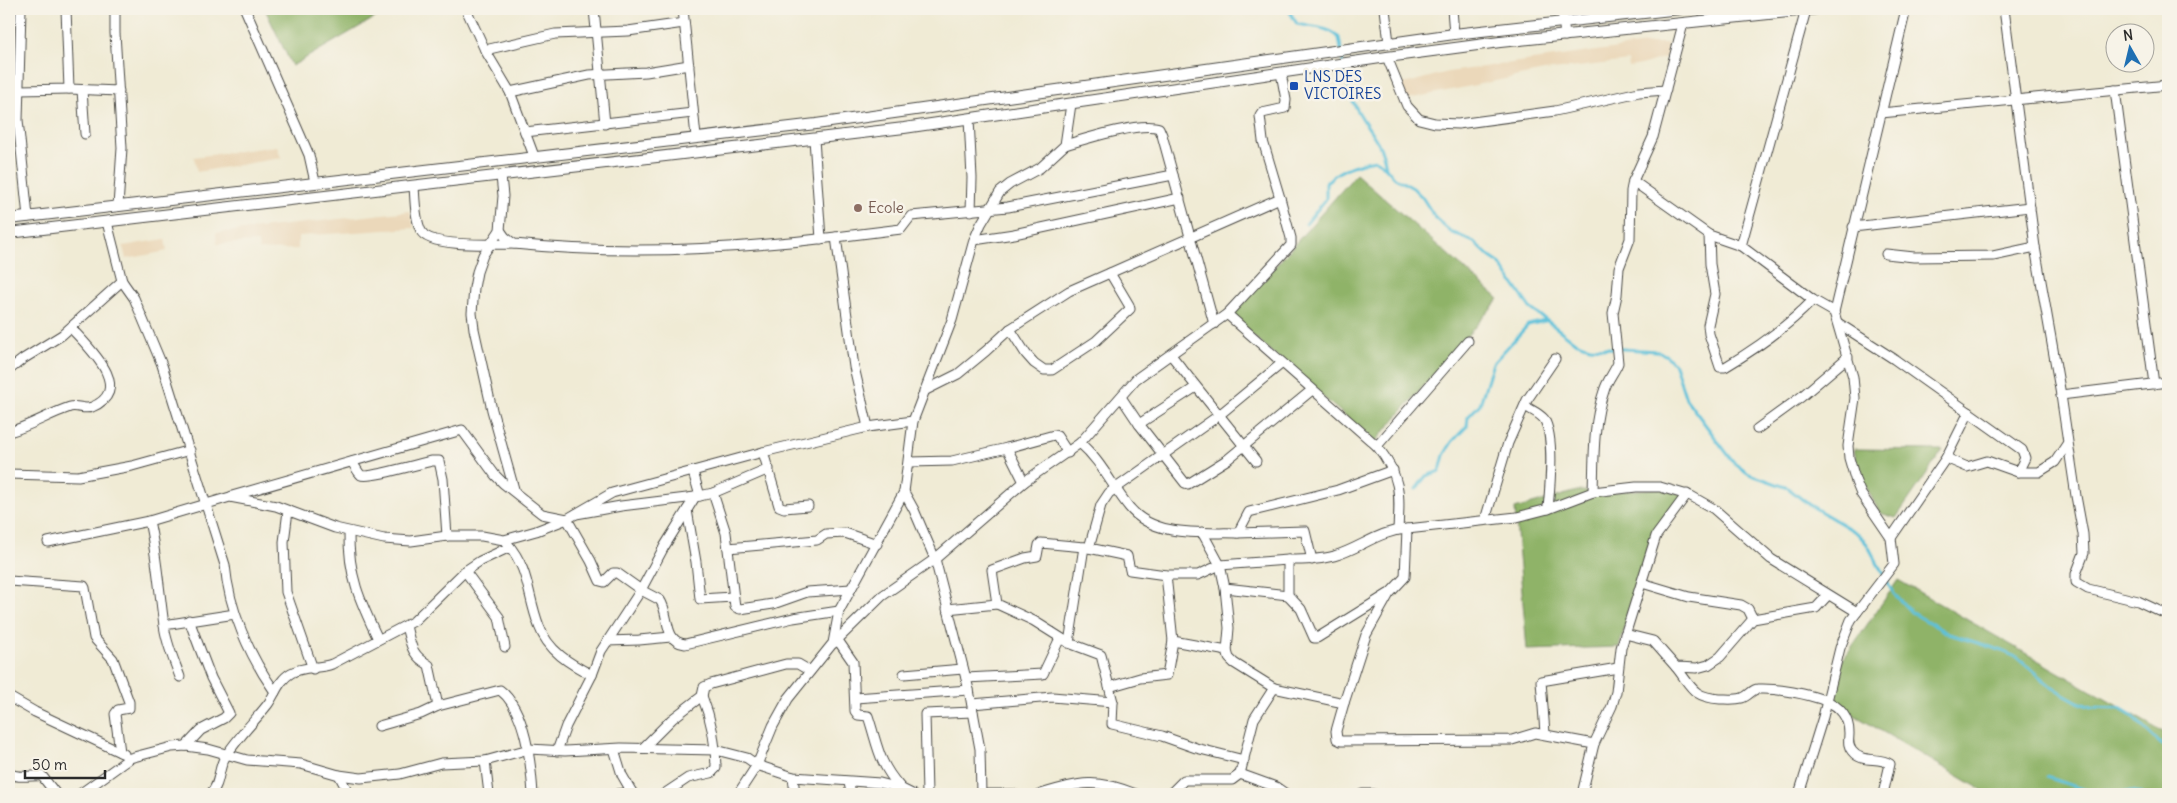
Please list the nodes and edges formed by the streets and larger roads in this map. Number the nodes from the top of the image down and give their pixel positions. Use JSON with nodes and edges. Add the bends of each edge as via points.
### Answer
{"nodes":[{"id":1,"x":21,"y":9,"type":"edge"},
{"id":2,"x":66,"y":9,"type":"edge"},
{"id":3,"x":115,"y":9,"type":"edge"},
{"id":4,"x":245,"y":9,"type":"edge"},
{"id":5,"x":466,"y":9,"type":"edge"},
{"id":6,"x":594,"y":9,"type":"edge"},
{"id":7,"x":683,"y":9,"type":"edge"},
{"id":8,"x":1385,"y":9,"type":"edge"},
{"id":9,"x":1452,"y":9,"type":"edge"},
{"id":10,"x":1562,"y":9,"type":"edge"},
{"id":11,"x":1680,"y":9,"type":"edge"},
{"id":12,"x":1812,"y":9,"type":"edge"},
{"id":13,"x":1906,"y":9,"type":"edge"},
{"id":14,"x":2004,"y":9,"type":"edge"},
{"id":15,"x":1563,"y":21,"type":"junction"},
{"id":16,"x":684,"y":23,"type":"junction"},
{"id":17,"x":1683,"y":24,"type":"junction"},
{"id":18,"x":596,"y":31,"type":"junction"},
{"id":19,"x":1454,"y":34,"type":"junction"},
{"id":20,"x":1565,"y":36,"type":"junction"},
{"id":21,"x":1389,"y":42,"type":"junction"},
{"id":22,"x":485,"y":50,"type":"junction"},
{"id":23,"x":1387,"y":57,"type":"junction"},
{"id":24,"x":689,"y":65,"type":"junction"},
{"id":25,"x":1280,"y":73,"type":"junction"},
{"id":26,"x":600,"y":74,"type":"junction"},
{"id":27,"x":2168,"y":85,"type":"edge"},
{"id":28,"x":69,"y":89,"type":"junction"},
{"id":29,"x":20,"y":90,"type":"junction"},
{"id":30,"x":82,"y":90,"type":"junction"},
{"id":31,"x":1666,"y":90,"type":"junction"},
{"id":32,"x":2115,"y":90,"type":"junction"},
{"id":33,"x":119,"y":91,"type":"junction"},
{"id":34,"x":510,"y":92,"type":"junction"},
{"id":35,"x":2016,"y":99,"type":"junction"},
{"id":36,"x":1071,"y":104,"type":"junction"},
{"id":37,"x":693,"y":113,"type":"junction"},
{"id":38,"x":1881,"y":113,"type":"junction"},
{"id":39,"x":969,"y":119,"type":"junction"},
{"id":40,"x":605,"y":124,"type":"junction"},
{"id":41,"x":525,"y":132,"type":"junction"},
{"id":42,"x":85,"y":134,"type":"dead end"},
{"id":43,"x":696,"y":137,"type":"junction"},
{"id":44,"x":814,"y":139,"type":"junction"},
{"id":45,"x":1066,"y":145,"type":"junction"},
{"id":46,"x":534,"y":156,"type":"junction"},
{"id":47,"x":501,"y":176,"type":"junction"},
{"id":48,"x":1173,"y":176,"type":"junction"},
{"id":49,"x":1633,"y":181,"type":"junction"},
{"id":50,"x":315,"y":182,"type":"junction"},
{"id":51,"x":414,"y":186,"type":"junction"},
{"id":52,"x":1180,"y":198,"type":"junction"},
{"id":53,"x":1280,"y":198,"type":"junction"},
{"id":54,"x":118,"y":206,"type":"junction"},
{"id":55,"x":2030,"y":207,"type":"junction"},
{"id":56,"x":990,"y":208,"type":"junction"},
{"id":57,"x":971,"y":210,"type":"junction"},
{"id":58,"x":28,"y":217,"type":"junction"},
{"id":59,"x":9,"y":219,"type":"edge"},
{"id":60,"x":107,"y":222,"type":"junction"},
{"id":61,"x":1853,"y":227,"type":"junction"},
{"id":62,"x":500,"y":230,"type":"junction"},
{"id":63,"x":9,"y":233,"type":"edge"},
{"id":64,"x":1709,"y":235,"type":"junction"},
{"id":65,"x":836,"y":237,"type":"junction"},
{"id":66,"x":1190,"y":238,"type":"junction"},
{"id":67,"x":821,"y":239,"type":"junction"},
{"id":68,"x":974,"y":240,"type":"junction"},
{"id":69,"x":491,"y":244,"type":"junction"},
{"id":70,"x":514,"y":244,"type":"junction"},
{"id":71,"x":1741,"y":246,"type":"junction"},
{"id":72,"x":2035,"y":246,"type":"junction"},
{"id":73,"x":1886,"y":254,"type":"dead end"},
{"id":74,"x":1110,"y":274,"type":"junction"},
{"id":75,"x":122,"y":282,"type":"junction"},
{"id":76,"x":1813,"y":300,"type":"junction"},
{"id":77,"x":1834,"y":312,"type":"junction"},
{"id":78,"x":1226,"y":314,"type":"junction"},
{"id":79,"x":1838,"y":323,"type":"junction"},
{"id":80,"x":1214,"y":324,"type":"junction"},
{"id":81,"x":71,"y":328,"type":"junction"},
{"id":82,"x":1010,"y":329,"type":"junction"},
{"id":83,"x":1468,"y":341,"type":"dead end"},
{"id":84,"x":1171,"y":355,"type":"junction"},
{"id":85,"x":1848,"y":357,"type":"junction"},
{"id":86,"x":1555,"y":359,"type":"dead end"},
{"id":87,"x":1281,"y":364,"type":"junction"},
{"id":88,"x":9,"y":370,"type":"edge"},
{"id":89,"x":2168,"y":382,"type":"edge"},
{"id":90,"x":2154,"y":384,"type":"junction"},
{"id":91,"x":1196,"y":387,"type":"junction"},
{"id":92,"x":1312,"y":390,"type":"junction"},
{"id":93,"x":924,"y":392,"type":"junction"},
{"id":94,"x":2061,"y":394,"type":"junction"},
{"id":95,"x":1121,"y":397,"type":"junction"},
{"id":96,"x":1525,"y":406,"type":"junction"},
{"id":97,"x":1969,"y":412,"type":"junction"},
{"id":98,"x":1218,"y":416,"type":"junction"},
{"id":99,"x":913,"y":420,"type":"junction"},
{"id":100,"x":1139,"y":424,"type":"junction"},
{"id":101,"x":868,"y":427,"type":"junction"},
{"id":102,"x":1757,"y":429,"type":"dead end"},
{"id":103,"x":9,"y":432,"type":"edge"},
{"id":104,"x":1080,"y":443,"type":"junction"},
{"id":105,"x":2067,"y":444,"type":"junction"},
{"id":106,"x":1243,"y":446,"type":"junction"},
{"id":107,"x":1377,"y":446,"type":"junction"},
{"id":108,"x":1007,"y":448,"type":"junction"},
{"id":109,"x":190,"y":450,"type":"junction"},
{"id":110,"x":762,"y":452,"type":"junction"},
{"id":111,"x":1068,"y":453,"type":"junction"},
{"id":112,"x":1163,"y":454,"type":"junction"},
{"id":113,"x":1946,"y":458,"type":"junction"},
{"id":114,"x":1256,"y":461,"type":"dead end"},
{"id":115,"x":352,"y":462,"type":"junction"},
{"id":116,"x":910,"y":462,"type":"junction"},
{"id":117,"x":769,"y":469,"type":"junction"},
{"id":118,"x":1394,"y":470,"type":"junction"},
{"id":119,"x":693,"y":472,"type":"junction"},
{"id":120,"x":2018,"y":472,"type":"junction"},
{"id":121,"x":9,"y":474,"type":"edge"},
{"id":122,"x":1024,"y":482,"type":"junction"},
{"id":123,"x":1116,"y":487,"type":"junction"},
{"id":124,"x":514,"y":489,"type":"junction"},
{"id":125,"x":904,"y":492,"type":"junction"},
{"id":126,"x":1593,"y":492,"type":"junction"},
{"id":127,"x":713,"y":493,"type":"junction"},
{"id":128,"x":1687,"y":494,"type":"junction"},
{"id":129,"x":230,"y":497,"type":"junction"},
{"id":130,"x":697,"y":497,"type":"junction"},
{"id":131,"x":205,"y":504,"type":"junction"},
{"id":132,"x":808,"y":506,"type":"dead end"},
{"id":133,"x":1548,"y":508,"type":"junction"},
{"id":134,"x":687,"y":510,"type":"junction"},
{"id":135,"x":288,"y":511,"type":"junction"},
{"id":136,"x":570,"y":516,"type":"junction"},
{"id":137,"x":1485,"y":520,"type":"junction"},
{"id":138,"x":149,"y":521,"type":"junction"},
{"id":139,"x":1403,"y":530,"type":"junction"},
{"id":140,"x":349,"y":532,"type":"junction"},
{"id":141,"x":1202,"y":532,"type":"junction"},
{"id":142,"x":1238,"y":533,"type":"junction"},
{"id":143,"x":447,"y":536,"type":"junction"},
{"id":144,"x":1891,"y":538,"type":"junction"},
{"id":145,"x":48,"y":542,"type":"dead end"},
{"id":146,"x":507,"y":544,"type":"junction"},
{"id":147,"x":877,"y":544,"type":"junction"},
{"id":148,"x":1087,"y":547,"type":"junction"},
{"id":149,"x":728,"y":548,"type":"junction"},
{"id":150,"x":935,"y":559,"type":"junction"},
{"id":151,"x":1288,"y":560,"type":"junction"},
{"id":152,"x":1312,"y":560,"type":"junction"},
{"id":153,"x":1220,"y":565,"type":"junction"},
{"id":154,"x":465,"y":571,"type":"junction"},
{"id":155,"x":1166,"y":575,"type":"junction"},
{"id":156,"x":9,"y":581,"type":"edge"},
{"id":157,"x":1642,"y":583,"type":"junction"},
{"id":158,"x":1225,"y":588,"type":"junction"},
{"id":159,"x":852,"y":589,"type":"junction"},
{"id":160,"x":640,"y":590,"type":"junction"},
{"id":161,"x":1389,"y":594,"type":"junction"},
{"id":162,"x":1288,"y":595,"type":"junction"},
{"id":163,"x":1828,"y":595,"type":"junction"},
{"id":164,"x":733,"y":597,"type":"junction"},
{"id":165,"x":997,"y":604,"type":"junction"},
{"id":166,"x":947,"y":610,"type":"junction"},
{"id":167,"x":839,"y":611,"type":"junction"},
{"id":168,"x":1857,"y":612,"type":"junction"},
{"id":169,"x":235,"y":614,"type":"junction"},
{"id":170,"x":2168,"y":616,"type":"edge"},
{"id":171,"x":1753,"y":619,"type":"junction"},
{"id":172,"x":189,"y":620,"type":"junction"},
{"id":173,"x":164,"y":625,"type":"junction"},
{"id":174,"x":406,"y":626,"type":"junction"},
{"id":175,"x":1626,"y":634,"type":"junction"},
{"id":176,"x":672,"y":637,"type":"junction"},
{"id":177,"x":1060,"y":638,"type":"junction"},
{"id":178,"x":378,"y":640,"type":"junction"},
{"id":179,"x":607,"y":641,"type":"junction"},
{"id":180,"x":835,"y":641,"type":"junction"},
{"id":181,"x":1172,"y":641,"type":"junction"},
{"id":182,"x":1069,"y":643,"type":"junction"},
{"id":183,"x":505,"y":646,"type":"dead end"},
{"id":184,"x":1228,"y":651,"type":"junction"},
{"id":185,"x":1676,"y":667,"type":"junction"},
{"id":186,"x":1618,"y":668,"type":"junction"},
{"id":187,"x":313,"y":669,"type":"junction"},
{"id":188,"x":810,"y":671,"type":"junction"},
{"id":189,"x":904,"y":674,"type":"dead end"},
{"id":190,"x":964,"y":674,"type":"junction"},
{"id":191,"x":592,"y":675,"type":"junction"},
{"id":192,"x":180,"y":677,"type":"dead end"},
{"id":193,"x":1109,"y":688,"type":"junction"},
{"id":194,"x":1274,"y":688,"type":"junction"},
{"id":195,"x":969,"y":690,"type":"junction"},
{"id":196,"x":275,"y":692,"type":"junction"},
{"id":197,"x":702,"y":696,"type":"junction"},
{"id":198,"x":9,"y":697,"type":"edge"},
{"id":199,"x":855,"y":698,"type":"junction"},
{"id":200,"x":1827,"y":701,"type":"junction"},
{"id":201,"x":1112,"y":702,"type":"junction"},
{"id":202,"x":1344,"y":703,"type":"junction"},
{"id":203,"x":438,"y":706,"type":"junction"},
{"id":204,"x":972,"y":708,"type":"junction"},
{"id":205,"x":379,"y":726,"type":"dead end"},
{"id":206,"x":1545,"y":733,"type":"junction"},
{"id":207,"x":1594,"y":744,"type":"junction"},
{"id":208,"x":186,"y":746,"type":"junction"},
{"id":209,"x":643,"y":748,"type":"junction"},
{"id":210,"x":529,"y":749,"type":"junction"},
{"id":211,"x":614,"y":749,"type":"junction"},
{"id":212,"x":716,"y":750,"type":"junction"},
{"id":213,"x":557,"y":751,"type":"junction"},
{"id":214,"x":120,"y":752,"type":"junction"},
{"id":215,"x":227,"y":755,"type":"junction"},
{"id":216,"x":130,"y":758,"type":"junction"},
{"id":217,"x":1244,"y":760,"type":"junction"},
{"id":218,"x":485,"y":761,"type":"junction"},
{"id":219,"x":757,"y":765,"type":"junction"},
{"id":220,"x":9,"y":773,"type":"edge"},
{"id":221,"x":1240,"y":774,"type":"junction"},
{"id":222,"x":339,"y":775,"type":"junction"},
{"id":223,"x":793,"y":777,"type":"junction"},
{"id":224,"x":849,"y":782,"type":"junction"},
{"id":225,"x":90,"y":791,"type":"edge"},
{"id":226,"x":902,"y":791,"type":"edge"},
{"id":227,"x":213,"y":793,"type":"edge"},
{"id":228,"x":633,"y":793,"type":"edge"},
{"id":229,"x":56,"y":794,"type":"edge"},
{"id":230,"x":80,"y":794,"type":"edge"},
{"id":231,"x":349,"y":794,"type":"edge"},
{"id":232,"x":489,"y":794,"type":"edge"},
{"id":233,"x":533,"y":794,"type":"edge"},
{"id":234,"x":617,"y":794,"type":"edge"},
{"id":235,"x":664,"y":794,"type":"edge"},
{"id":236,"x":738,"y":794,"type":"edge"},
{"id":237,"x":795,"y":794,"type":"edge"},
{"id":238,"x":850,"y":794,"type":"edge"},
{"id":239,"x":912,"y":794,"type":"edge"},
{"id":240,"x":927,"y":794,"type":"edge"},
{"id":241,"x":968,"y":794,"type":"edge"},
{"id":242,"x":981,"y":794,"type":"edge"},
{"id":243,"x":1014,"y":794,"type":"edge"},
{"id":244,"x":1041,"y":794,"type":"edge"},
{"id":245,"x":1136,"y":794,"type":"edge"},
{"id":246,"x":1170,"y":794,"type":"edge"},
{"id":247,"x":1286,"y":794,"type":"edge"},
{"id":248,"x":1362,"y":794,"type":"edge"},
{"id":249,"x":1374,"y":794,"type":"edge"},
{"id":250,"x":1582,"y":794,"type":"edge"},
{"id":251,"x":1799,"y":794,"type":"edge"},
{"id":252,"x":1883,"y":794,"type":"edge"}],
"edges":[{"from":1,"to":29,"type":"street"},
{"from":2,"to":28,"type":"street"},
{"from":3,"to":33,"type":"street"},
{"from":4,"to":50,"type":"street","via":[[309,155]]},
{"from":5,"to":22,"type":"street"},
{"from":6,"to":18,"type":"street"},
{"from":7,"to":16,"type":"street"},
{"from":8,"to":21,"type":"street"},
{"from":9,"to":19,"type":"street"},
{"from":10,"to":15,"type":"street"},
{"from":11,"to":15,"type":"street"},
{"from":12,"to":17,"type":"street"},
{"from":12,"to":71,"type":"street"},
{"from":13,"to":38,"type":"street"},
{"from":14,"to":35,"type":"street"},
{"from":15,"to":19,"type":"street"},
{"from":15,"to":20,"type":"street"},
{"from":16,"to":18,"type":"street","via":[[628,31]]},
{"from":16,"to":24,"type":"street"},
{"from":17,"to":20,"type":"street"},
{"from":17,"to":31,"type":"street"},
{"from":18,"to":22,"type":"street","via":[[555,34]]},
{"from":18,"to":26,"type":"street"},
{"from":19,"to":21,"type":"street"},
{"from":20,"to":23,"type":"street"},
{"from":21,"to":43,"type":"street","via":[[893,113]]},
{"from":22,"to":34,"type":"street"},
{"from":23,"to":25,"type":"street"},
{"from":23,"to":31,"type":"street","via":[[1412,114],[1435,123],[1458,124],[1555,111],[1639,92]]},
{"from":24,"to":26,"type":"street","via":[[646,72]]},
{"from":24,"to":37,"type":"street"},
{"from":25,"to":36,"type":"street"},
{"from":25,"to":53,"type":"street","via":[[1285,108],[1260,116],[1263,141]]},
{"from":26,"to":34,"type":"street"},
{"from":26,"to":40,"type":"street"},
{"from":27,"to":32,"type":"street"},
{"from":28,"to":29,"type":"street"},
{"from":28,"to":30,"type":"street"},
{"from":29,"to":58,"type":"street","via":[[18,120]]},
{"from":30,"to":33,"type":"street"},
{"from":30,"to":42,"type":"street"},
{"from":31,"to":49,"type":"street","via":[[1653,137]]},
{"from":32,"to":35,"type":"street"},
{"from":32,"to":90,"type":"street"},
{"from":33,"to":54,"type":"street","via":[[122,148]]},
{"from":34,"to":41,"type":"street"},
{"from":35,"to":38,"type":"street"},
{"from":35,"to":55,"type":"street"},
{"from":36,"to":39,"type":"street"},
{"from":36,"to":45,"type":"street"},
{"from":37,"to":40,"type":"street"},
{"from":37,"to":43,"type":"street"},
{"from":38,"to":61,"type":"street"},
{"from":39,"to":44,"type":"street"},
{"from":39,"to":57,"type":"street"},
{"from":40,"to":41,"type":"street"},
{"from":41,"to":46,"type":"street"},
{"from":43,"to":46,"type":"street"},
{"from":44,"to":47,"type":"street"},
{"from":44,"to":67,"type":"street"},
{"from":45,"to":48,"type":"street","via":[[1100,135],[1155,126],[1161,131]]},
{"from":45,"to":56,"type":"street","via":[[1040,168],[1000,192]]},
{"from":46,"to":50,"type":"street"},
{"from":47,"to":51,"type":"street"},
{"from":47,"to":62,"type":"street"},
{"from":48,"to":52,"type":"street"},
{"from":48,"to":56,"type":"street"},
{"from":49,"to":64,"type":"street"},
{"from":49,"to":126,"type":"street","via":[[1630,239],[1619,268],[1613,313],[1618,363],[1607,382],[1598,411]]},
{"from":50,"to":54,"type":"street"},
{"from":51,"to":60,"type":"street"},
{"from":51,"to":69,"type":"street","via":[[419,225],[424,236],[444,242]]},
{"from":52,"to":66,"type":"street"},
{"from":52,"to":68,"type":"street"},
{"from":53,"to":66,"type":"street"},
{"from":53,"to":78,"type":"street","via":[[1290,245]]},
{"from":54,"to":58,"type":"street"},
{"from":55,"to":61,"type":"street"},
{"from":55,"to":72,"type":"street"},
{"from":56,"to":57,"type":"street"},
{"from":56,"to":68,"type":"street"},
{"from":57,"to":65,"type":"street","via":[[911,216],[901,228]]},
{"from":58,"to":59,"type":"street"},
{"from":60,"to":63,"type":"street"},
{"from":60,"to":75,"type":"street"},
{"from":61,"to":77,"type":"street"},
{"from":62,"to":69,"type":"street"},
{"from":62,"to":70,"type":"street"},
{"from":64,"to":71,"type":"street"},
{"from":64,"to":76,"type":"street","via":[[1715,294],[1708,325],[1720,366],[1725,367],[1767,340]]},
{"from":65,"to":67,"type":"street"},
{"from":65,"to":101,"type":"street","via":[[854,367]]},
{"from":66,"to":74,"type":"street"},
{"from":66,"to":80,"type":"street"},
{"from":67,"to":70,"type":"street","via":[[620,250]]},
{"from":68,"to":93,"type":"street","via":[[952,320]]},
{"from":69,"to":70,"type":"street"},
{"from":69,"to":124,"type":"street","via":[[483,255],[474,288],[474,329]]},
{"from":71,"to":76,"type":"street"},
{"from":72,"to":73,"type":"street","via":[[1993,256]]},
{"from":72,"to":94,"type":"street"},
{"from":74,"to":82,"type":"street","via":[[1056,298]]},
{"from":74,"to":82,"type":"street","via":[[1130,309],[1096,340],[1052,370],[1044,370],[1034,363]]},
{"from":75,"to":81,"type":"street"},
{"from":75,"to":109,"type":"street","via":[[134,298],[148,330]]},
{"from":76,"to":77,"type":"street"},
{"from":77,"to":79,"type":"street"},
{"from":78,"to":80,"type":"street"},
{"from":78,"to":87,"type":"street"},
{"from":79,"to":85,"type":"street"},
{"from":79,"to":97,"type":"street"},
{"from":80,"to":84,"type":"street"},
{"from":81,"to":88,"type":"street"},
{"from":81,"to":103,"type":"street","via":[[108,373],[109,394],[91,408],[69,408]]},
{"from":82,"to":93,"type":"street","via":[[958,374]]},
{"from":83,"to":107,"type":"street"},
{"from":84,"to":91,"type":"street"},
{"from":84,"to":95,"type":"street","via":[[1144,373]]},
{"from":85,"to":102,"type":"street"},
{"from":85,"to":144,"type":"street","via":[[1855,398],[1848,446],[1851,464],[1861,494]]},
{"from":86,"to":96,"type":"street"},
{"from":87,"to":92,"type":"street"},
{"from":87,"to":98,"type":"street"},
{"from":89,"to":90,"type":"street"},
{"from":90,"to":94,"type":"street"},
{"from":91,"to":98,"type":"street"},
{"from":91,"to":100,"type":"street"},
{"from":92,"to":106,"type":"street"},
{"from":92,"to":107,"type":"street"},
{"from":93,"to":99,"type":"street"},
{"from":94,"to":105,"type":"street"},
{"from":95,"to":100,"type":"street"},
{"from":95,"to":104,"type":"street"},
{"from":96,"to":133,"type":"street","via":[[1545,422],[1550,444]]},
{"from":96,"to":137,"type":"street","via":[[1505,450]]},
{"from":97,"to":113,"type":"street"},
{"from":97,"to":120,"type":"street","via":[[2022,450],[2025,458]]},
{"from":98,"to":106,"type":"street"},
{"from":98,"to":112,"type":"street"},
{"from":99,"to":101,"type":"street"},
{"from":99,"to":116,"type":"street"},
{"from":100,"to":112,"type":"street"},
{"from":101,"to":110,"type":"street"},
{"from":104,"to":111,"type":"street"},
{"from":104,"to":123,"type":"street"},
{"from":105,"to":120,"type":"street","via":[[2045,470]]},
{"from":105,"to":170,"type":"street","via":[[2085,547],[2076,582],[2088,589],[2138,601]]},
{"from":106,"to":112,"type":"street","via":[[1188,484]]},
{"from":106,"to":114,"type":"street"},
{"from":107,"to":118,"type":"street"},
{"from":108,"to":111,"type":"street","via":[[1054,434]]},
{"from":108,"to":116,"type":"street","via":[[952,461]]},
{"from":108,"to":122,"type":"street"},
{"from":109,"to":121,"type":"street","via":[[78,476]]},
{"from":109,"to":131,"type":"street"},
{"from":110,"to":117,"type":"street"},
{"from":110,"to":119,"type":"street"},
{"from":111,"to":122,"type":"street"},
{"from":112,"to":123,"type":"street"},
{"from":113,"to":120,"type":"street","via":[[1971,467],[1987,461]]},
{"from":113,"to":144,"type":"street"},
{"from":115,"to":124,"type":"street","via":[[462,430],[495,475]]},
{"from":115,"to":129,"type":"street"},
{"from":115,"to":143,"type":"street","via":[[360,475],[367,476],[432,460],[440,461]]},
{"from":116,"to":125,"type":"street"},
{"from":117,"to":127,"type":"street"},
{"from":117,"to":132,"type":"street","via":[[781,508]]},
{"from":118,"to":139,"type":"street"},
{"from":118,"to":142,"type":"street","via":[[1338,490],[1248,512]]},
{"from":119,"to":130,"type":"street"},
{"from":119,"to":136,"type":"street","via":[[612,493]]},
{"from":122,"to":150,"type":"street"},
{"from":123,"to":141,"type":"street","via":[[1129,507],[1144,520],[1164,528]]},
{"from":123,"to":148,"type":"street","via":[[1100,505]]},
{"from":124,"to":136,"type":"street","via":[[542,514]]},
{"from":125,"to":147,"type":"street"},
{"from":125,"to":150,"type":"street"},
{"from":126,"to":128,"type":"street","via":[[1654,486]]},
{"from":126,"to":133,"type":"street"},
{"from":127,"to":130,"type":"street"},
{"from":127,"to":149,"type":"street"},
{"from":128,"to":157,"type":"street","via":[[1656,536]]},
{"from":128,"to":163,"type":"street","via":[[1714,508],[1771,559]]},
{"from":129,"to":131,"type":"street"},
{"from":129,"to":135,"type":"street"},
{"from":130,"to":134,"type":"street"},
{"from":130,"to":136,"type":"street"},
{"from":131,"to":138,"type":"street"},
{"from":131,"to":169,"type":"street"},
{"from":133,"to":137,"type":"street","via":[[1517,517]]},
{"from":134,"to":160,"type":"street"},
{"from":134,"to":164,"type":"street","via":[[700,599]]},
{"from":135,"to":140,"type":"street"},
{"from":135,"to":187,"type":"street","via":[[284,542],[286,592]]},
{"from":136,"to":146,"type":"street"},
{"from":136,"to":160,"type":"street","via":[[600,581],[604,582],[616,572]]},
{"from":137,"to":139,"type":"street"},
{"from":138,"to":145,"type":"street"},
{"from":138,"to":173,"type":"street","via":[[157,557]]},
{"from":139,"to":152,"type":"street","via":[[1376,536],[1335,556]]},
{"from":139,"to":161,"type":"street","via":[[1405,577]]},
{"from":140,"to":143,"type":"street","via":[[399,541]]},
{"from":140,"to":178,"type":"street","via":[[348,556],[355,589]]},
{"from":141,"to":142,"type":"street"},
{"from":141,"to":153,"type":"street"},
{"from":142,"to":152,"type":"street","via":[[1305,531]]},
{"from":143,"to":146,"type":"street","via":[[482,536]]},
{"from":144,"to":168,"type":"street","via":[[1893,568]]},
{"from":146,"to":154,"type":"street"},
{"from":146,"to":191,"type":"street","via":[[524,571],[539,628],[565,661]]},
{"from":147,"to":149,"type":"street","via":[[845,533],[826,534],[817,540]]},
{"from":147,"to":159,"type":"street"},
{"from":148,"to":155,"type":"street","via":[[1127,556],[1130,570]]},
{"from":148,"to":165,"type":"street","via":[[1041,544],[1037,556],[992,570]]},
{"from":148,"to":182,"type":"street"},
{"from":149,"to":164,"type":"street"},
{"from":150,"to":166,"type":"street"},
{"from":150,"to":180,"type":"street","via":[[882,596]]},
{"from":151,"to":152,"type":"street"},
{"from":151,"to":153,"type":"street"},
{"from":151,"to":162,"type":"street"},
{"from":153,"to":155,"type":"street","via":[[1202,574]]},
{"from":153,"to":158,"type":"street"},
{"from":154,"to":174,"type":"street","via":[[424,613]]},
{"from":154,"to":183,"type":"street","via":[[499,617]]},
{"from":155,"to":181,"type":"street"},
{"from":156,"to":214,"type":"street","via":[[84,586],[94,638],[113,658],[129,702],[129,708],[115,714]]},
{"from":157,"to":171,"type":"street","via":[[1689,597],[1741,605],[1748,609]]},
{"from":157,"to":175,"type":"street"},
{"from":158,"to":162,"type":"street"},
{"from":158,"to":184,"type":"street"},
{"from":159,"to":164,"type":"street","via":[[807,592],[774,604],[740,609],[734,606]]},
{"from":159,"to":167,"type":"street"},
{"from":160,"to":176,"type":"street","via":[[662,603]]},
{"from":160,"to":179,"type":"street"},
{"from":161,"to":162,"type":"street","via":[[1317,638],[1312,636],[1298,604]]},
{"from":161,"to":202,"type":"street","via":[[1366,635]]},
{"from":163,"to":168,"type":"street"},
{"from":163,"to":171,"type":"street","via":[[1816,608]]},
{"from":165,"to":166,"type":"street"},
{"from":165,"to":177,"type":"street","via":[[1034,621]]},
{"from":166,"to":190,"type":"street"},
{"from":167,"to":176,"type":"street","via":[[793,618],[685,644]]},
{"from":167,"to":180,"type":"street"},
{"from":168,"to":200,"type":"street","via":[[1840,648]]},
{"from":169,"to":172,"type":"street"},
{"from":169,"to":196,"type":"street"},
{"from":171,"to":185,"type":"street","via":[[1715,661],[1697,668]]},
{"from":172,"to":173,"type":"street"},
{"from":172,"to":208,"type":"street","via":[[211,678],[229,713],[202,730]]},
{"from":173,"to":192,"type":"street"},
{"from":174,"to":178,"type":"street"},
{"from":174,"to":203,"type":"street","via":[[414,653],[429,665]]},
{"from":175,"to":185,"type":"street","via":[[1653,640]]},
{"from":175,"to":186,"type":"street"},
{"from":176,"to":179,"type":"street"},
{"from":177,"to":182,"type":"street"},
{"from":177,"to":190,"type":"street","via":[[1043,674]]},
{"from":178,"to":187,"type":"street","via":[[332,664]]},
{"from":179,"to":191,"type":"street"},
{"from":180,"to":188,"type":"street"},
{"from":180,"to":199,"type":"street","via":[[853,662]]},
{"from":181,"to":184,"type":"street"},
{"from":181,"to":193,"type":"street","via":[[1166,675],[1140,678]]},
{"from":182,"to":193,"type":"street","via":[[1101,655]]},
{"from":184,"to":194,"type":"street","via":[[1234,663]]},
{"from":185,"to":200,"type":"street","via":[[1696,693],[1704,698],[1740,699],[1758,689]]},
{"from":186,"to":206,"type":"street","via":[[1541,680]]},
{"from":186,"to":207,"type":"street","via":[[1612,706]]},
{"from":187,"to":196,"type":"street","via":[[291,673]]},
{"from":188,"to":197,"type":"street","via":[[798,664],[773,666],[710,684],[704,687]]},
{"from":188,"to":219,"type":"street","via":[[788,699]]},
{"from":189,"to":190,"type":"street"},
{"from":190,"to":195,"type":"street"},
{"from":191,"to":213,"type":"street"},
{"from":193,"to":201,"type":"street"},
{"from":194,"to":202,"type":"street"},
{"from":194,"to":217,"type":"street","via":[[1254,719]]},
{"from":195,"to":199,"type":"street"},
{"from":195,"to":204,"type":"street"},
{"from":196,"to":215,"type":"street"},
{"from":197,"to":209,"type":"street","via":[[672,719]]},
{"from":197,"to":212,"type":"street","via":[[711,718]]},
{"from":198,"to":214,"type":"street"},
{"from":199,"to":226,"type":"street","via":[[856,712],[868,716],[880,758]]},
{"from":200,"to":251,"type":"street"},
{"from":200,"to":252,"type":"street","via":[[1842,711],[1849,731],[1848,746],[1852,751],[1864,759],[1890,764]]},
{"from":201,"to":204,"type":"street","via":[[1052,698]]},
{"from":201,"to":217,"type":"street","via":[[1111,722],[1114,725]]},
{"from":202,"to":206,"type":"street","via":[[1336,731],[1337,739],[1341,741],[1512,740],[1532,733]]},
{"from":203,"to":205,"type":"street"},
{"from":203,"to":210,"type":"street","via":[[500,690],[513,704]]},
{"from":204,"to":240,"type":"street","via":[[925,714]]},
{"from":204,"to":242,"type":"street","via":[[980,749]]},
{"from":206,"to":207,"type":"street"},
{"from":207,"to":250,"type":"street"},
{"from":208,"to":215,"type":"street"},
{"from":208,"to":216,"type":"street"},
{"from":209,"to":211,"type":"street"},
{"from":209,"to":212,"type":"street"},
{"from":210,"to":213,"type":"street"},
{"from":210,"to":218,"type":"street"},
{"from":210,"to":233,"type":"street"},
{"from":211,"to":213,"type":"street"},
{"from":211,"to":228,"type":"street","via":[[622,775]]},
{"from":212,"to":219,"type":"street","via":[[747,758]]},
{"from":212,"to":235,"type":"street","via":[[714,771],[688,778]]},
{"from":214,"to":216,"type":"street"},
{"from":215,"to":222,"type":"street","via":[[258,762],[301,764]]},
{"from":215,"to":227,"type":"street"},
{"from":216,"to":225,"type":"street"},
{"from":217,"to":221,"type":"street"},
{"from":218,"to":222,"type":"street","via":[[441,763],[400,774],[371,777]]},
{"from":218,"to":232,"type":"street"},
{"from":219,"to":223,"type":"street"},
{"from":219,"to":236,"type":"street"},
{"from":220,"to":229,"type":"street","via":[[42,776]]},
{"from":221,"to":246,"type":"street","via":[[1232,780],[1184,780]]},
{"from":221,"to":247,"type":"street"},
{"from":222,"to":231,"type":"street"},
{"from":223,"to":224,"type":"street"},
{"from":223,"to":237,"type":"street"},
{"from":224,"to":226,"type":"street","via":[[880,783]]},
{"from":224,"to":238,"type":"street"},
{"from":225,"to":230,"type":"street"},
{"from":226,"to":239,"type":"street"},
{"from":228,"to":234,"type":"street"},
{"from":241,"to":242,"type":"street"},
{"from":242,"to":243,"type":"street"},
{"from":244,"to":245,"type":"street","via":[[1090,782]]},
{"from":248,"to":249,"type":"street"}]}
